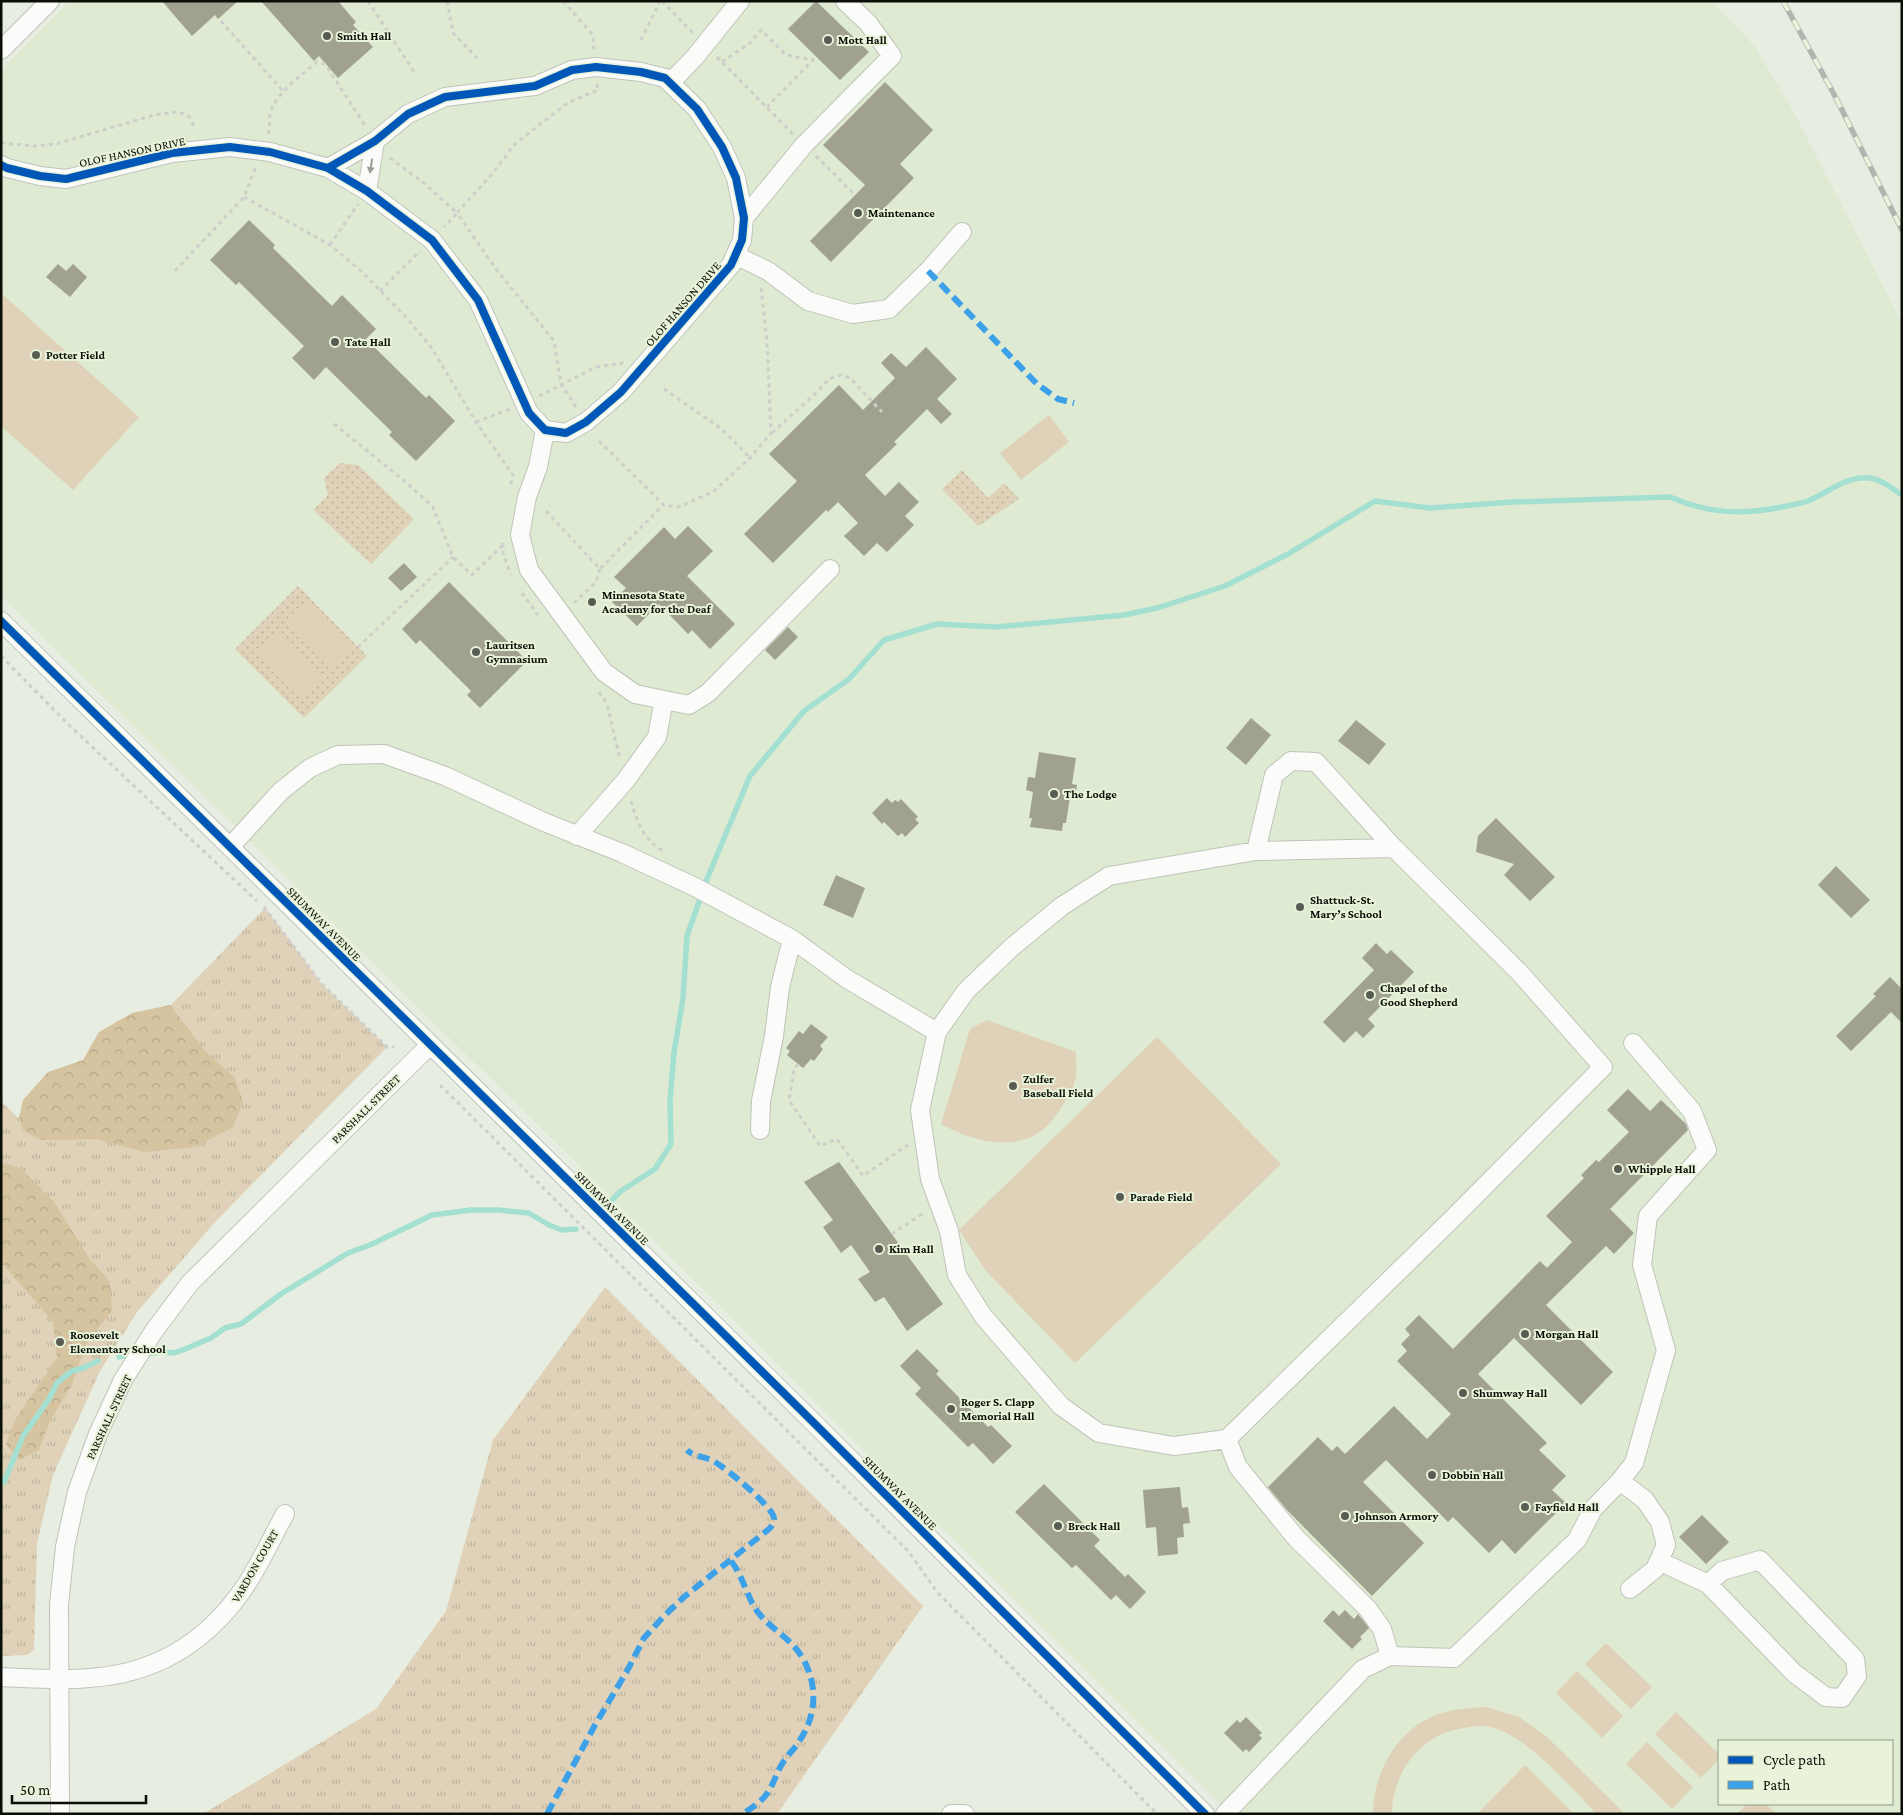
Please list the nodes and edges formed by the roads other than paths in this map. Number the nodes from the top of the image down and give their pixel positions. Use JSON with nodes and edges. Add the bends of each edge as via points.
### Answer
{"nodes":[{"id":1,"x":50,"y":1,"type":"edge"},
{"id":2,"x":740,"y":1,"type":"edge"},
{"id":3,"x":845,"y":1,"type":"edge"},
{"id":4,"x":1,"y":50,"type":"edge"},
{"id":5,"x":670,"y":83,"type":"junction"},
{"id":6,"x":375,"y":141,"type":"junction"},
{"id":7,"x":1,"y":165,"type":"edge"},
{"id":8,"x":328,"y":168,"type":"junction"},
{"id":9,"x":367,"y":191,"type":"junction"},
{"id":10,"x":744,"y":218,"type":"junction"},
{"id":11,"x":962,"y":232,"type":"dead end"},
{"id":12,"x":737,"y":256,"type":"junction"},
{"id":13,"x":545,"y":430,"type":"junction"},
{"id":14,"x":830,"y":569,"type":"dead end"},
{"id":15,"x":1,"y":620,"type":"edge"},
{"id":16,"x":664,"y":700,"type":"junction"},
{"id":17,"x":578,"y":836,"type":"junction"},
{"id":18,"x":230,"y":847,"type":"junction"},
{"id":19,"x":1394,"y":848,"type":"junction"},
{"id":20,"x":1256,"y":851,"type":"junction"},
{"id":21,"x":792,"y":939,"type":"junction"},
{"id":22,"x":937,"y":1032,"type":"junction"},
{"id":23,"x":1633,"y":1043,"type":"dead end"},
{"id":24,"x":430,"y":1045,"type":"junction"},
{"id":25,"x":760,"y":1130,"type":"dead end"},
{"id":26,"x":1227,"y":1439,"type":"junction"},
{"id":27,"x":1620,"y":1481,"type":"junction"},
{"id":28,"x":285,"y":1514,"type":"dead end"},
{"id":29,"x":1659,"y":1561,"type":"junction"},
{"id":30,"x":1708,"y":1584,"type":"junction"},
{"id":31,"x":1630,"y":1589,"type":"dead end"},
{"id":32,"x":1390,"y":1656,"type":"junction"},
{"id":33,"x":1,"y":1677,"type":"edge"},
{"id":34,"x":60,"y":1679,"type":"junction"},
{"id":35,"x":60,"y":1814,"type":"edge"},
{"id":36,"x":951,"y":1814,"type":"edge"},
{"id":37,"x":965,"y":1814,"type":"edge"},
{"id":38,"x":1205,"y":1814,"type":"edge"},
{"id":39,"x":1225,"y":1814,"type":"edge"}],
"edges":[{"from":1,"to":4,"type":"street"},
{"from":2,"to":5,"type":"street"},
{"from":3,"to":10,"type":"street","via":[[868,23],[892,56]]},
{"from":5,"to":6,"type":"street","name":"OLOF HANSON DRIVE","via":[[665,78],[641,72],[596,67],[572,70],[536,86],[445,97],[408,114]]},
{"from":5,"to":10,"type":"street","name":"OLOF HANSON DRIVE","via":[[697,109],[722,147],[736,178]]},
{"from":6,"to":8,"type":"street","name":"OLOF HANSON DRIVE"},
{"from":6,"to":9,"type":"street","one_way":true},
{"from":7,"to":8,"type":"street","name":"OLOF HANSON DRIVE","via":[[40,176],[66,179],[172,153],[230,147],[262,151]]},
{"from":8,"to":9,"type":"street","name":"OLOF HANSON DRIVE"},
{"from":9,"to":13,"type":"street","name":"OLOF HANSON DRIVE","via":[[432,240],[478,300],[529,414]]},
{"from":10,"to":12,"type":"street","name":"OLOF HANSON DRIVE"},
{"from":11,"to":12,"type":"street","via":[[928,271],[888,309],[853,314],[808,302],[768,271]]},
{"from":12,"to":13,"type":"street","name":"OLOF HANSON DRIVE","via":[[621,392],[586,422],[566,433]]},
{"from":13,"to":16,"type":"street","via":[[520,535],[529,570],[604,672],[635,694]]},
{"from":14,"to":16,"type":"street","via":[[708,693],[689,705]]},
{"from":15,"to":18,"type":"street","name":"SHUMWAY AVENUE"},
{"from":16,"to":17,"type":"street","via":[[658,737]]},
{"from":17,"to":18,"type":"street","via":[[445,776],[384,754],[338,755],[310,768],[281,791]]},
{"from":17,"to":21,"type":"street","via":[[702,891]]},
{"from":18,"to":24,"type":"street","name":"SHUMWAY AVENUE"},
{"from":19,"to":20,"type":"street"},
{"from":19,"to":20,"type":"street","via":[[1316,762],[1291,761],[1274,775]]},
{"from":19,"to":26,"type":"street","via":[[1520,973],[1604,1067]]},
{"from":20,"to":22,"type":"street","via":[[1109,876],[1062,906],[1012,947],[966,991]]},
{"from":21,"to":22,"type":"street","via":[[847,979]]},
{"from":21,"to":25,"type":"street","via":[[780,987]]},
{"from":22,"to":26,"type":"street","via":[[920,1110],[930,1179],[949,1230],[957,1275],[983,1316],[1061,1406],[1099,1433],[1174,1446]]},
{"from":23,"to":27,"type":"street","via":[[1692,1111],[1707,1150],[1648,1216],[1642,1265],[1666,1350],[1634,1462]]},
{"from":24,"to":34,"type":"street","name":"PARSHALL STREET","via":[[190,1283],[154,1331],[124,1380],[98,1434],[77,1492],[67,1538],[59,1605]]},
{"from":24,"to":38,"type":"street","name":"SHUMWAY AVENUE"},
{"from":26,"to":32,"type":"street","via":[[1238,1467],[1296,1538],[1368,1609],[1382,1629]]},
{"from":27,"to":29,"type":"street","via":[[1645,1500],[1660,1522],[1666,1545]]},
{"from":27,"to":32,"type":"street","via":[[1593,1509],[1577,1540],[1454,1658]]},
{"from":28,"to":34,"type":"street","name":"VARDON COURT","via":[[244,1589],[210,1629],[190,1644],[164,1659],[127,1673]]},
{"from":29,"to":30,"type":"street"},
{"from":29,"to":31,"type":"street","via":[[1655,1569]]},
{"from":30,"to":30,"type":"street","via":[[1794,1673],[1826,1697],[1842,1698],[1857,1676],[1855,1659],[1760,1560],[1722,1571]]},
{"from":32,"to":39,"type":"street","via":[[1363,1669]]},
{"from":33,"to":34,"type":"street","name":"VARDON COURT"},
{"from":34,"to":35,"type":"street","name":"PARSHALL STREET"},
{"from":36,"to":37,"type":"street"}]}
